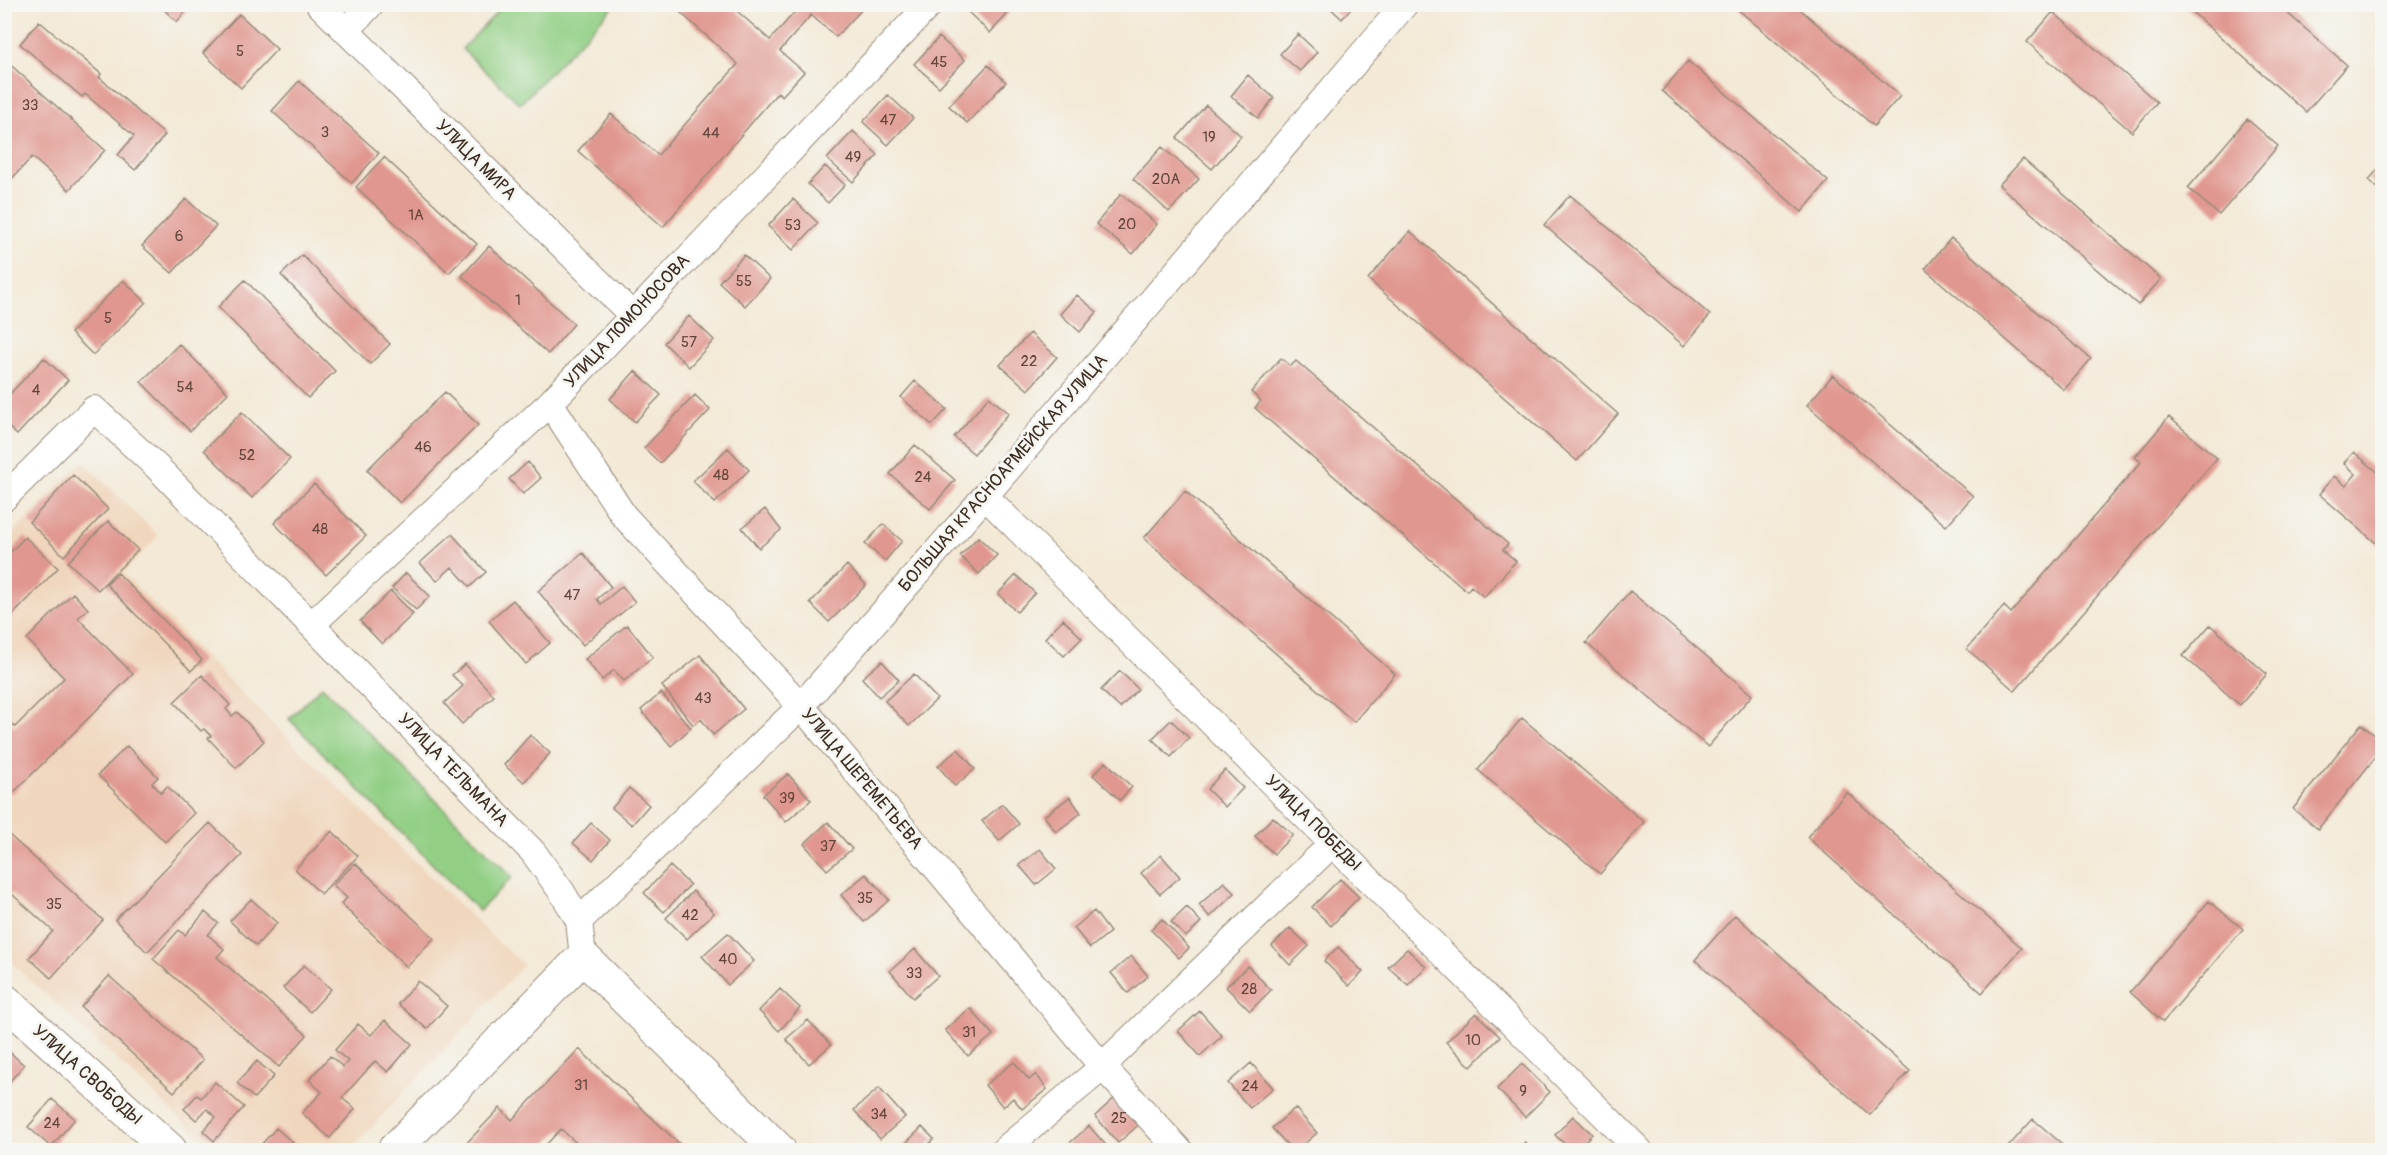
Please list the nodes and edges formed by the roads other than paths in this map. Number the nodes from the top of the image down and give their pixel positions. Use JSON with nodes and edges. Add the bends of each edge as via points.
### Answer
{"nodes":[{"id":1,"x":319,"y":4,"type":"edge"},
{"id":2,"x":371,"y":4,"type":"edge"},
{"id":3,"x":930,"y":4,"type":"edge"},
{"id":4,"x":1405,"y":4,"type":"edge"},
{"id":5,"x":346,"y":31,"type":"junction"},
{"id":6,"x":632,"y":315,"type":"junction"},
{"id":7,"x":550,"y":404,"type":"junction"},
{"id":8,"x":985,"y":496,"type":"junction"},
{"id":9,"x":4,"y":498,"type":"edge"},
{"id":10,"x":311,"y":625,"type":"junction"},
{"id":11,"x":801,"y":706,"type":"junction"},
{"id":12,"x":1333,"y":843,"type":"junction"},
{"id":13,"x":579,"y":921,"type":"junction"},
{"id":14,"x":583,"y":957,"type":"junction"},
{"id":15,"x":4,"y":1000,"type":"edge"},
{"id":16,"x":1101,"y":1065,"type":"junction"},
{"id":17,"x":170,"y":1150,"type":"edge"},
{"id":18,"x":394,"y":1150,"type":"edge"},
{"id":19,"x":779,"y":1150,"type":"edge"},
{"id":20,"x":1004,"y":1150,"type":"edge"},
{"id":21,"x":1179,"y":1150,"type":"edge"},
{"id":22,"x":1639,"y":1150,"type":"edge"}],
"edges":[{"from":1,"to":5,"type":"street","name":"УЛИЦА МИРА"},
{"from":2,"to":5,"type":"street"},
{"from":3,"to":6,"type":"street","name":"УЛИЦА ЛОМОНОСОВА"},
{"from":4,"to":8,"type":"street","name":"БОЛЬШАЯ КРАСНОАРМЕЙСКАЯ УЛИЦА"},
{"from":5,"to":6,"type":"street","name":"УЛИЦА МИРА"},
{"from":6,"to":7,"type":"street","name":"УЛИЦА ЛОМОНОСОВА"},
{"from":7,"to":10,"type":"street","name":"УЛИЦА ЛОМОНОСОВА"},
{"from":7,"to":11,"type":"street","name":"УЛИЦА ШЕРЕМЕТЬЕВА","via":[[624,516]]},
{"from":8,"to":11,"type":"street","name":"БОЛЬШАЯ КРАСНОАРМЕЙСКАЯ УЛИЦА"},
{"from":8,"to":12,"type":"street","name":"УЛИЦА ПОБЕДЫ"},
{"from":9,"to":10,"type":"street","name":"УЛИЦА ТЕЛЬМАНА","via":[[94,409],[157,467]]},
{"from":10,"to":13,"type":"street","name":"УЛИЦА ТЕЛЬМАНА","via":[[533,852]]},
{"from":11,"to":13,"type":"street","name":"БОЛЬШАЯ КРАСНОАРМЕЙСКАЯ УЛИЦА"},
{"from":11,"to":16,"type":"street","name":"УЛИЦА ШЕРЕМЕТЬЕВА"},
{"from":12,"to":16,"type":"street"},
{"from":12,"to":22,"type":"street","name":"УЛИЦА ПОБЕДЫ"},
{"from":13,"to":14,"type":"street","name":"УЛИЦА ТЕЛЬМАНА"},
{"from":14,"to":18,"type":"street"},
{"from":14,"to":19,"type":"street"},
{"from":15,"to":17,"type":"street","name":"УЛИЦА СВОБОДЫ"},
{"from":16,"to":20,"type":"street"},
{"from":16,"to":21,"type":"street","name":"УЛИЦА ШЕРЕМЕТЬЕВА"}]}
